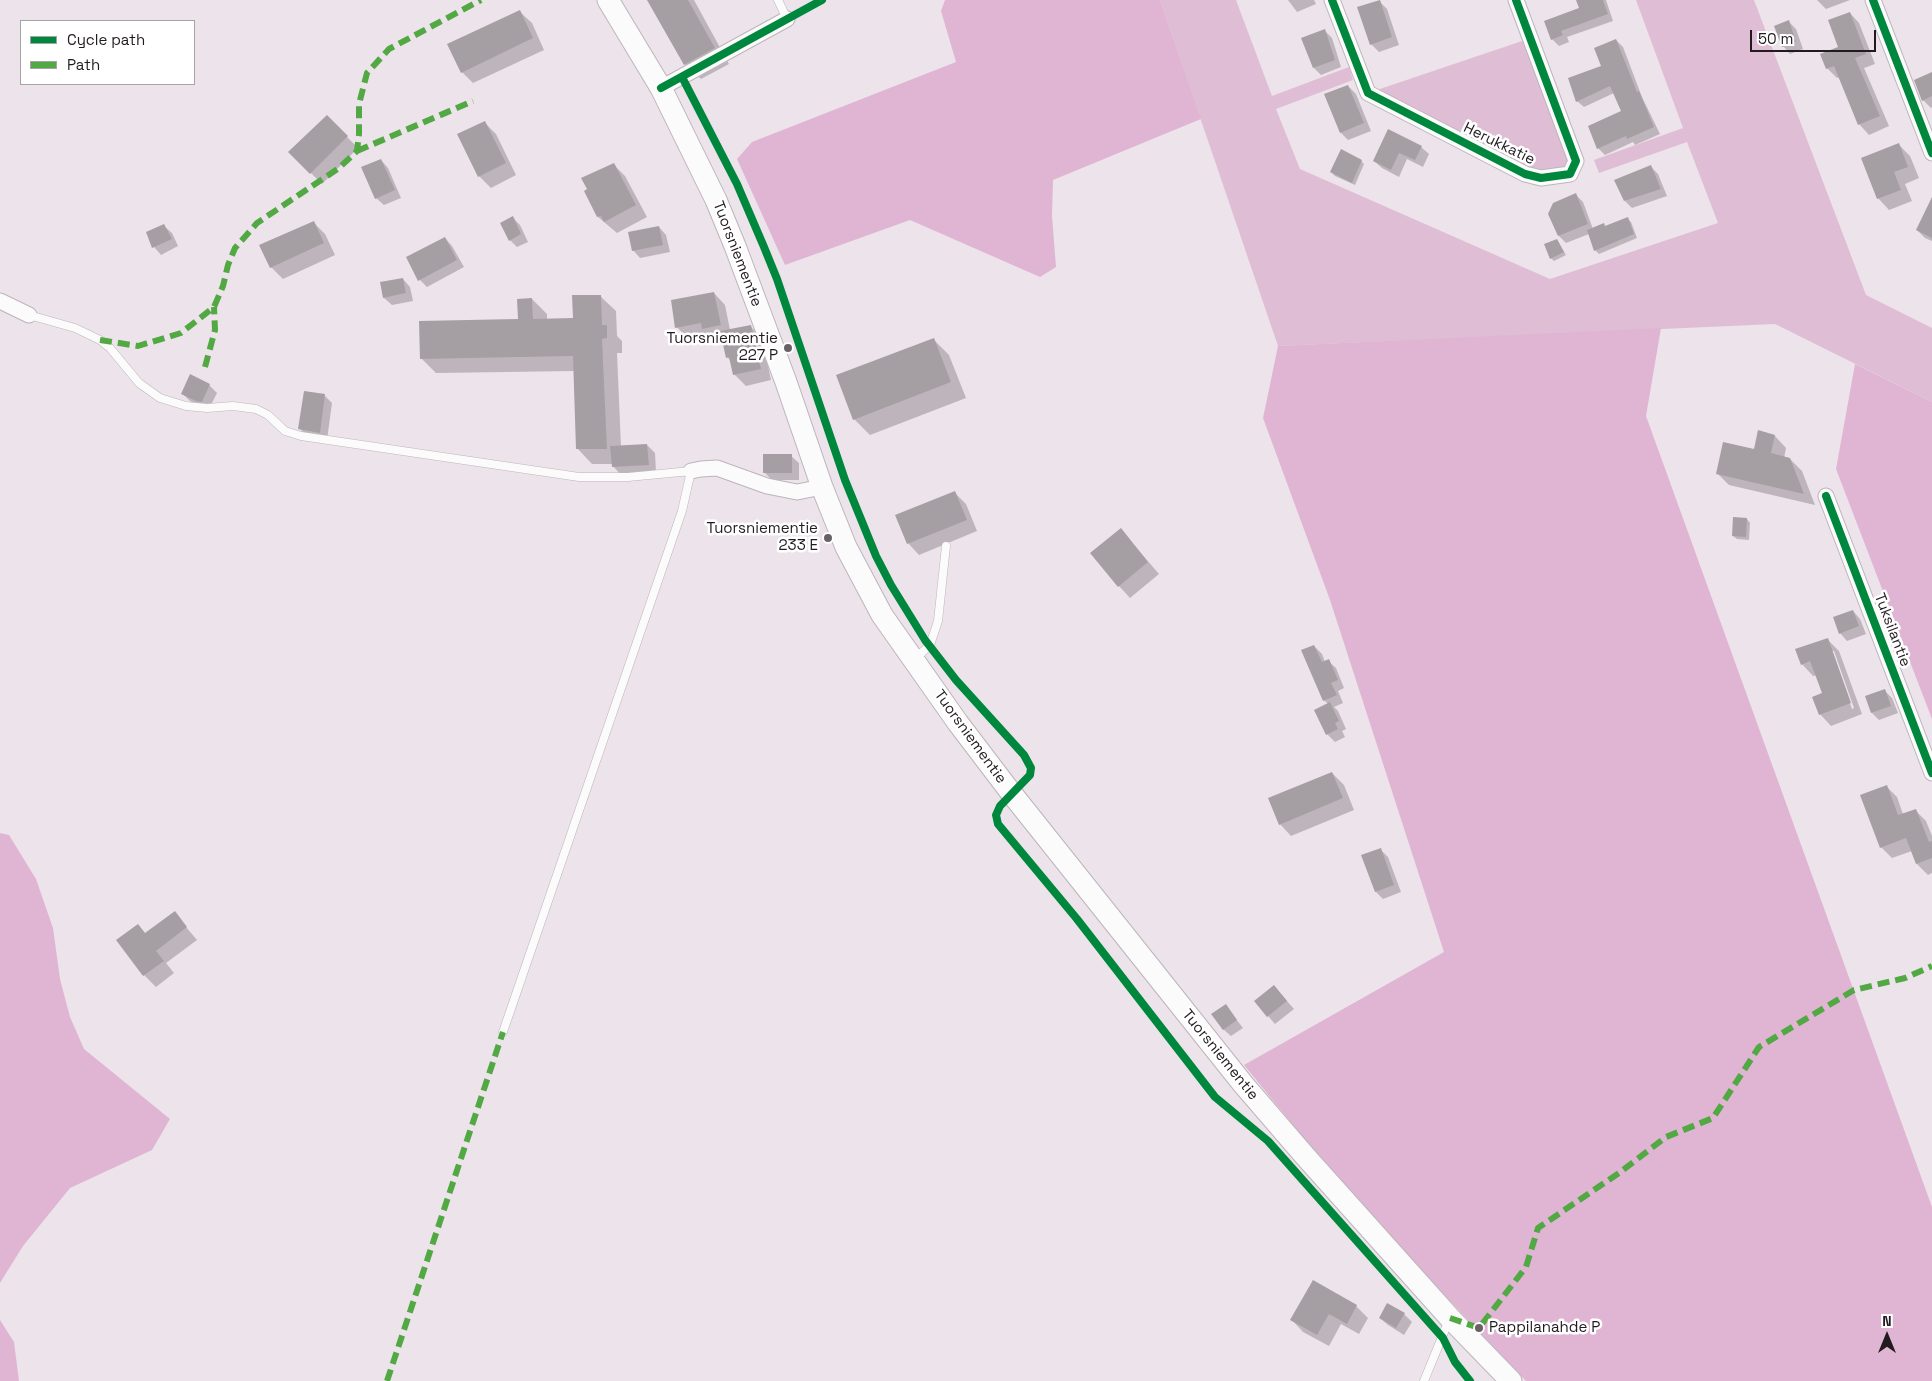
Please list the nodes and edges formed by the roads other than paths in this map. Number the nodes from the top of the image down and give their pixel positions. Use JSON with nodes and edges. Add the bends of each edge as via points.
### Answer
{"nodes":[{"id":1,"x":608,"y":0,"type":"edge"},
{"id":2,"x":778,"y":0,"type":"edge"},
{"id":3,"x":1332,"y":0,"type":"edge"},
{"id":4,"x":1516,"y":0,"type":"edge"},
{"id":5,"x":1873,"y":0,"type":"edge"},
{"id":6,"x":787,"y":19,"type":"joint"},
{"id":7,"x":661,"y":88,"type":"junction"},
{"id":8,"x":1932,"y":153,"type":"edge"},
{"id":9,"x":0,"y":302,"type":"edge"},
{"id":10,"x":29,"y":315,"type":"joint"},
{"id":11,"x":691,"y":471,"type":"junction"},
{"id":12,"x":822,"y":488,"type":"junction"},
{"id":13,"x":1826,"y":496,"type":"dead end"},
{"id":14,"x":946,"y":546,"type":"dead end"},
{"id":15,"x":914,"y":660,"type":"junction"},
{"id":16,"x":1932,"y":773,"type":"edge"},
{"id":17,"x":503,"y":1032,"type":"dead end"},
{"id":18,"x":1450,"y":1318,"type":"junction"},
{"id":19,"x":1424,"y":1381,"type":"edge"},
{"id":20,"x":1512,"y":1381,"type":"edge"}],
"edges":[{"from":1,"to":7,"type":"main road","name":"Tuorsniementie"},
{"from":2,"to":6,"type":"lane"},
{"from":3,"to":4,"type":"street","name":"Herukkatie","via":[[1368,93],[1525,174],[1541,178],[1570,174],[1576,161]]},
{"from":5,"to":8,"type":"street"},
{"from":6,"to":7,"type":"street"},
{"from":7,"to":12,"type":"main road","name":"Tuorsniementie","via":[[735,246]]},
{"from":9,"to":10,"type":"street"},
{"from":10,"to":11,"type":"lane","via":[[75,328],[100,340],[139,383],[160,398],[186,406],[233,406],[256,410],[268,415],[285,431],[301,436],[579,477],[628,477]]},
{"from":11,"to":12,"type":"street","via":[[717,468],[767,486],[797,492]]},
{"from":11,"to":17,"type":"lane","via":[[682,511]]},
{"from":12,"to":15,"type":"main road","name":"Tuorsniementie","via":[[859,574],[882,615]]},
{"from":13,"to":16,"type":"street","name":"Tuksilantie"},
{"from":14,"to":15,"type":"lane","via":[[938,622],[930,645]]},
{"from":15,"to":18,"type":"main road","name":"Tuorsniementie","via":[[1012,794],[1243,1084]]},
{"from":18,"to":19,"type":"lane"},
{"from":18,"to":20,"type":"main road","name":"Tuorsniementie"}]}
